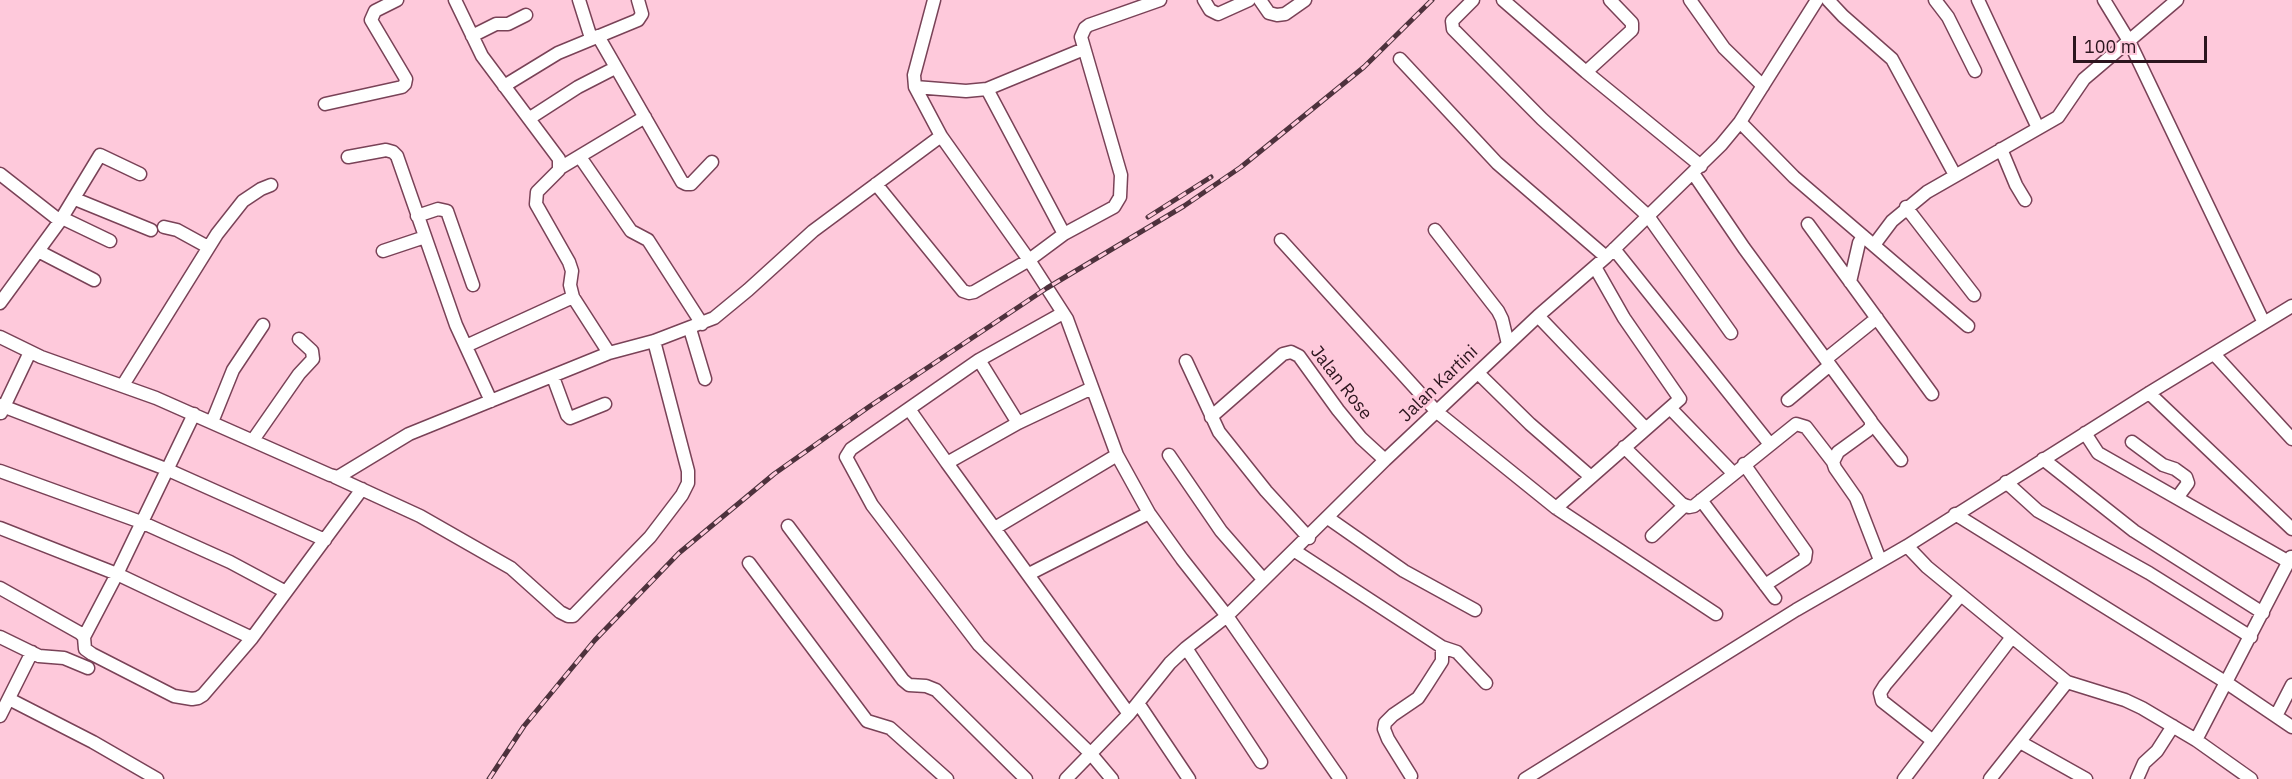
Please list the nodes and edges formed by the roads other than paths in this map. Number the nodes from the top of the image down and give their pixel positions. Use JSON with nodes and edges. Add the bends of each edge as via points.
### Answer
{"nodes":[{"id":1,"x":397,"y":0,"type":"edge"},
{"id":2,"x":579,"y":0,"type":"edge"},
{"id":3,"x":638,"y":0,"type":"edge"},
{"id":4,"x":934,"y":0,"type":"edge"},
{"id":5,"x":1160,"y":0,"type":"edge"},
{"id":6,"x":1204,"y":0,"type":"edge"},
{"id":7,"x":1249,"y":0,"type":"edge"},
{"id":8,"x":1260,"y":0,"type":"edge"},
{"id":9,"x":1305,"y":0,"type":"edge"},
{"id":10,"x":1473,"y":0,"type":"edge"},
{"id":11,"x":1503,"y":0,"type":"edge"},
{"id":12,"x":1610,"y":0,"type":"edge"},
{"id":13,"x":1690,"y":0,"type":"edge"},
{"id":14,"x":1816,"y":0,"type":"edge"},
{"id":15,"x":1828,"y":0,"type":"edge"},
{"id":16,"x":1978,"y":0,"type":"edge"},
{"id":17,"x":2104,"y":0,"type":"edge"},
{"id":18,"x":2177,"y":0,"type":"edge"},
{"id":19,"x":1939,"y":1,"type":"edge"},
{"id":20,"x":460,"y":2,"type":"edge"},
{"id":21,"x":526,"y":15,"type":"dead end"},
{"id":22,"x":471,"y":36,"type":"junction"},
{"id":23,"x":595,"y":37,"type":"junction"},
{"id":24,"x":2129,"y":41,"type":"junction"},
{"id":25,"x":1084,"y":50,"type":"junction"},
{"id":26,"x":1400,"y":59,"type":"dead end"},
{"id":27,"x":615,"y":68,"type":"junction"},
{"id":28,"x":1975,"y":70,"type":"dead end"},
{"id":29,"x":1586,"y":72,"type":"junction"},
{"id":30,"x":504,"y":86,"type":"junction"},
{"id":31,"x":1763,"y":86,"type":"junction"},
{"id":32,"x":915,"y":87,"type":"junction"},
{"id":33,"x":987,"y":88,"type":"junction"},
{"id":34,"x":325,"y":104,"type":"dead end"},
{"id":35,"x":645,"y":117,"type":"junction"},
{"id":36,"x":530,"y":118,"type":"junction"},
{"id":37,"x":1740,"y":122,"type":"junction"},
{"id":38,"x":2038,"y":129,"type":"junction"},
{"id":39,"x":941,"y":136,"type":"junction"},
{"id":40,"x":2001,"y":149,"type":"junction"},
{"id":41,"x":580,"y":156,"type":"junction"},
{"id":42,"x":348,"y":157,"type":"dead end"},
{"id":43,"x":712,"y":162,"type":"dead end"},
{"id":44,"x":560,"y":168,"type":"junction"},
{"id":45,"x":1697,"y":170,"type":"junction"},
{"id":46,"x":0,"y":174,"type":"edge"},
{"id":47,"x":140,"y":174,"type":"dead end"},
{"id":48,"x":1955,"y":175,"type":"junction"},
{"id":49,"x":876,"y":184,"type":"junction"},
{"id":50,"x":271,"y":185,"type":"dead end"},
{"id":51,"x":75,"y":199,"type":"junction"},
{"id":52,"x":2025,"y":200,"type":"dead end"},
{"id":53,"x":1906,"y":207,"type":"junction"},
{"id":54,"x":417,"y":216,"type":"junction"},
{"id":55,"x":1648,"y":216,"type":"junction"},
{"id":56,"x":61,"y":220,"type":"junction"},
{"id":57,"x":1808,"y":224,"type":"dead end"},
{"id":58,"x":164,"y":227,"type":"dead end"},
{"id":59,"x":151,"y":230,"type":"dead end"},
{"id":60,"x":1435,"y":230,"type":"dead end"},
{"id":61,"x":1065,"y":234,"type":"junction"},
{"id":62,"x":1863,"y":236,"type":"junction"},
{"id":63,"x":425,"y":237,"type":"junction"},
{"id":64,"x":1281,"y":240,"type":"dead end"},
{"id":65,"x":110,"y":241,"type":"dead end"},
{"id":66,"x":1874,"y":245,"type":"junction"},
{"id":67,"x":208,"y":248,"type":"junction"},
{"id":68,"x":38,"y":251,"type":"junction"},
{"id":69,"x":383,"y":251,"type":"dead end"},
{"id":70,"x":1610,"y":253,"type":"junction"},
{"id":71,"x":1029,"y":260,"type":"junction"},
{"id":72,"x":1594,"y":267,"type":"junction"},
{"id":73,"x":94,"y":280,"type":"dead end"},
{"id":74,"x":1850,"y":282,"type":"junction"},
{"id":75,"x":473,"y":285,"type":"dead end"},
{"id":76,"x":1974,"y":295,"type":"dead end"},
{"id":77,"x":573,"y":297,"type":"junction"},
{"id":78,"x":0,"y":303,"type":"edge"},
{"id":79,"x":2292,"y":306,"type":"edge"},
{"id":80,"x":1063,"y":313,"type":"junction"},
{"id":81,"x":1538,"y":316,"type":"junction"},
{"id":82,"x":1877,"y":318,"type":"junction"},
{"id":83,"x":2264,"y":323,"type":"junction"},
{"id":84,"x":702,"y":324,"type":"junction"},
{"id":85,"x":263,"y":326,"type":"dead end"},
{"id":86,"x":1968,"y":326,"type":"dead end"},
{"id":87,"x":690,"y":329,"type":"junction"},
{"id":88,"x":1731,"y":333,"type":"dead end"},
{"id":89,"x":0,"y":337,"type":"edge"},
{"id":90,"x":299,"y":339,"type":"dead end"},
{"id":91,"x":654,"y":341,"type":"junction"},
{"id":92,"x":1508,"y":344,"type":"junction"},
{"id":93,"x":466,"y":346,"type":"junction"},
{"id":94,"x":30,"y":352,"type":"junction"},
{"id":95,"x":609,"y":352,"type":"junction"},
{"id":96,"x":2214,"y":354,"type":"junction"},
{"id":97,"x":979,"y":360,"type":"junction"},
{"id":98,"x":1186,"y":361,"type":"dead end"},
{"id":99,"x":1828,"y":362,"type":"junction"},
{"id":100,"x":1478,"y":373,"type":"junction"},
{"id":101,"x":553,"y":376,"type":"junction"},
{"id":102,"x":705,"y":380,"type":"dead end"},
{"id":103,"x":123,"y":385,"type":"junction"},
{"id":104,"x":1092,"y":388,"type":"junction"},
{"id":105,"x":1932,"y":393,"type":"dead end"},
{"id":106,"x":2149,"y":393,"type":"junction"},
{"id":107,"x":1788,"y":400,"type":"dead end"},
{"id":108,"x":491,"y":401,"type":"junction"},
{"id":109,"x":605,"y":404,"type":"dead end"},
{"id":110,"x":1,"y":409,"type":"edge"},
{"id":111,"x":909,"y":409,"type":"junction"},
{"id":112,"x":1671,"y":409,"type":"junction"},
{"id":113,"x":1437,"y":412,"type":"junction"},
{"id":114,"x":194,"y":414,"type":"junction"},
{"id":115,"x":1211,"y":417,"type":"junction"},
{"id":116,"x":212,"y":422,"type":"junction"},
{"id":117,"x":1018,"y":423,"type":"junction"},
{"id":118,"x":1872,"y":423,"type":"junction"},
{"id":119,"x":1646,"y":429,"type":"junction"},
{"id":120,"x":2085,"y":433,"type":"junction"},
{"id":121,"x":2292,"y":439,"type":"edge"},
{"id":122,"x":253,"y":440,"type":"junction"},
{"id":123,"x":2132,"y":442,"type":"dead end"},
{"id":124,"x":1769,"y":443,"type":"junction"},
{"id":125,"x":1624,"y":447,"type":"junction"},
{"id":126,"x":1117,"y":455,"type":"junction"},
{"id":127,"x":1170,"y":455,"type":"dead end"},
{"id":128,"x":2043,"y":459,"type":"junction"},
{"id":129,"x":1385,"y":460,"type":"junction"},
{"id":130,"x":1901,"y":460,"type":"dead end"},
{"id":131,"x":1833,"y":462,"type":"junction"},
{"id":132,"x":947,"y":463,"type":"junction"},
{"id":133,"x":1744,"y":464,"type":"junction"},
{"id":134,"x":166,"y":470,"type":"junction"},
{"id":135,"x":0,"y":471,"type":"edge"},
{"id":136,"x":1733,"y":473,"type":"junction"},
{"id":137,"x":335,"y":477,"type":"junction"},
{"id":138,"x":1591,"y":477,"type":"junction"},
{"id":139,"x":2006,"y":482,"type":"junction"},
{"id":140,"x":362,"y":489,"type":"junction"},
{"id":141,"x":2177,"y":498,"type":"junction"},
{"id":142,"x":1701,"y":500,"type":"junction"},
{"id":143,"x":1684,"y":506,"type":"junction"},
{"id":144,"x":1556,"y":507,"type":"junction"},
{"id":145,"x":1149,"y":513,"type":"junction"},
{"id":146,"x":1955,"y":514,"type":"junction"},
{"id":147,"x":1328,"y":518,"type":"junction"},
{"id":148,"x":141,"y":522,"type":"junction"},
{"id":149,"x":789,"y":526,"type":"dead end"},
{"id":150,"x":0,"y":528,"type":"edge"},
{"id":151,"x":995,"y":528,"type":"junction"},
{"id":152,"x":2292,"y":529,"type":"edge"},
{"id":153,"x":1652,"y":536,"type":"dead end"},
{"id":154,"x":1309,"y":538,"type":"junction"},
{"id":155,"x":325,"y":540,"type":"junction"},
{"id":156,"x":1907,"y":546,"type":"junction"},
{"id":157,"x":1295,"y":550,"type":"junction"},
{"id":158,"x":2290,"y":559,"type":"edge"},
{"id":159,"x":1880,"y":560,"type":"junction"},
{"id":160,"x":749,"y":563,"type":"dead end"},
{"id":161,"x":117,"y":574,"type":"junction"},
{"id":162,"x":1029,"y":574,"type":"junction"},
{"id":163,"x":1263,"y":579,"type":"junction"},
{"id":164,"x":1765,"y":585,"type":"junction"},
{"id":165,"x":0,"y":588,"type":"edge"},
{"id":166,"x":286,"y":592,"type":"junction"},
{"id":167,"x":1961,"y":595,"type":"junction"},
{"id":168,"x":1775,"y":598,"type":"dead end"},
{"id":169,"x":1475,"y":610,"type":"dead end"},
{"id":170,"x":2263,"y":613,"type":"junction"},
{"id":171,"x":1716,"y":614,"type":"dead end"},
{"id":172,"x":1227,"y":616,"type":"junction"},
{"id":173,"x":0,"y":637,"type":"edge"},
{"id":174,"x":84,"y":637,"type":"junction"},
{"id":175,"x":2012,"y":637,"type":"junction"},
{"id":176,"x":2251,"y":637,"type":"junction"},
{"id":177,"x":252,"y":638,"type":"junction"},
{"id":178,"x":1442,"y":647,"type":"junction"},
{"id":179,"x":1186,"y":648,"type":"junction"},
{"id":180,"x":32,"y":652,"type":"junction"},
{"id":181,"x":87,"y":668,"type":"dead end"},
{"id":182,"x":2067,"y":682,"type":"junction"},
{"id":183,"x":1486,"y":683,"type":"dead end"},
{"id":184,"x":2227,"y":683,"type":"junction"},
{"id":185,"x":2292,"y":686,"type":"edge"},
{"id":186,"x":9,"y":699,"type":"junction"},
{"id":187,"x":1138,"y":703,"type":"junction"},
{"id":188,"x":1129,"y":714,"type":"junction"},
{"id":189,"x":0,"y":716,"type":"edge"},
{"id":190,"x":2276,"y":716,"type":"junction"},
{"id":191,"x":2173,"y":726,"type":"junction"},
{"id":192,"x":2292,"y":728,"type":"edge"},
{"id":193,"x":2196,"y":740,"type":"junction"},
{"id":194,"x":1933,"y":741,"type":"junction"},
{"id":195,"x":2020,"y":742,"type":"junction"},
{"id":196,"x":1091,"y":754,"type":"junction"},
{"id":197,"x":1261,"y":762,"type":"dead end"},
{"id":198,"x":1411,"y":776,"type":"dead end"},
{"id":199,"x":157,"y":779,"type":"edge"},
{"id":200,"x":947,"y":779,"type":"edge"},
{"id":201,"x":1026,"y":779,"type":"edge"},
{"id":202,"x":1066,"y":779,"type":"edge"},
{"id":203,"x":1112,"y":779,"type":"edge"},
{"id":204,"x":1189,"y":779,"type":"edge"},
{"id":205,"x":1340,"y":779,"type":"edge"},
{"id":206,"x":1525,"y":779,"type":"edge"},
{"id":207,"x":1904,"y":779,"type":"edge"},
{"id":208,"x":1990,"y":779,"type":"edge"},
{"id":209,"x":2086,"y":779,"type":"edge"},
{"id":210,"x":2137,"y":779,"type":"edge"},
{"id":211,"x":2251,"y":779,"type":"edge"}],
"edges":[{"from":1,"to":34,"type":"street","via":[[375,12],[371,20],[405,84]]},
{"from":2,"to":23,"type":"street"},
{"from":3,"to":23,"type":"street","via":[[640,18]]},
{"from":4,"to":32,"type":"street","via":[[914,75]]},
{"from":5,"to":25,"type":"street","via":[[1089,25],[1081,37]]},
{"from":6,"to":7,"type":"street","via":[[1218,14]]},
{"from":8,"to":9,"type":"street","via":[[1269,13],[1281,15]]},
{"from":10,"to":55,"type":"street","via":[[1452,21],[1453,30]]},
{"from":11,"to":29,"type":"street"},
{"from":12,"to":29,"type":"street","via":[[1632,23],[1632,30]]},
{"from":13,"to":31,"type":"street","via":[[1724,48]]},
{"from":14,"to":31,"type":"street","name":"Jalan Kartini"},
{"from":15,"to":48,"type":"street","via":[[1892,59]]},
{"from":16,"to":38,"type":"street"},
{"from":17,"to":24,"type":"street"},
{"from":18,"to":24,"type":"street"},
{"from":19,"to":28,"type":"street"},
{"from":20,"to":22,"type":"street"},
{"from":21,"to":22,"type":"street"},
{"from":22,"to":30,"type":"street"},
{"from":23,"to":27,"type":"street"},
{"from":23,"to":30,"type":"street","via":[[550,57]]},
{"from":24,"to":38,"type":"street","via":[[2084,79],[2058,117]]},
{"from":24,"to":83,"type":"street"},
{"from":25,"to":33,"type":"street"},
{"from":25,"to":61,"type":"street","via":[[1122,188],[1114,207]]},
{"from":26,"to":70,"type":"street","via":[[1497,163]]},
{"from":27,"to":35,"type":"street"},
{"from":27,"to":36,"type":"street"},
{"from":29,"to":45,"type":"street"},
{"from":30,"to":36,"type":"street"},
{"from":31,"to":37,"type":"street","name":"Jalan Kartini"},
{"from":32,"to":33,"type":"street","via":[[966,91]]},
{"from":32,"to":39,"type":"street"},
{"from":33,"to":61,"type":"street"},
{"from":35,"to":41,"type":"street"},
{"from":35,"to":43,"type":"street","via":[[684,183],[691,184]]},
{"from":36,"to":44,"type":"street","via":[[559,159]]},
{"from":37,"to":45,"type":"street","name":"Jalan Kartini"},
{"from":37,"to":62,"type":"street","via":[[1794,177]]},
{"from":38,"to":40,"type":"street"},
{"from":39,"to":49,"type":"street"},
{"from":39,"to":71,"type":"street"},
{"from":40,"to":48,"type":"street"},
{"from":40,"to":52,"type":"street"},
{"from":41,"to":44,"type":"street"},
{"from":41,"to":84,"type":"street","via":[[631,231],[648,240]]},
{"from":42,"to":54,"type":"street","via":[[386,150],[395,154]]},
{"from":44,"to":77,"type":"street","via":[[540,188],[535,199],[569,262]]},
{"from":45,"to":55,"type":"street","name":"Jalan Kartini"},
{"from":45,"to":99,"type":"street","via":[[1744,248]]},
{"from":46,"to":56,"type":"street"},
{"from":47,"to":51,"type":"street","via":[[100,155]]},
{"from":48,"to":53,"type":"street"},
{"from":49,"to":71,"type":"street","via":[[963,291],[974,292]]},
{"from":49,"to":84,"type":"street","via":[[806,236],[723,311]]},
{"from":50,"to":67,"type":"street","via":[[243,201]]},
{"from":51,"to":56,"type":"street"},
{"from":51,"to":59,"type":"street"},
{"from":53,"to":66,"type":"street"},
{"from":53,"to":76,"type":"street"},
{"from":54,"to":63,"type":"street"},
{"from":54,"to":75,"type":"street","via":[[438,209],[447,211]]},
{"from":55,"to":70,"type":"street","name":"Jalan Kartini"},
{"from":55,"to":88,"type":"street"},
{"from":56,"to":65,"type":"street"},
{"from":56,"to":68,"type":"street"},
{"from":57,"to":74,"type":"street"},
{"from":58,"to":67,"type":"street"},
{"from":60,"to":92,"type":"street","via":[[1498,311]]},
{"from":61,"to":71,"type":"street"},
{"from":62,"to":66,"type":"street"},
{"from":62,"to":74,"type":"street"},
{"from":63,"to":69,"type":"street"},
{"from":63,"to":93,"type":"street"},
{"from":64,"to":113,"type":"street"},
{"from":66,"to":86,"type":"street"},
{"from":67,"to":103,"type":"street"},
{"from":68,"to":73,"type":"street"},
{"from":68,"to":78,"type":"street"},
{"from":70,"to":72,"type":"street","name":"Jalan Kartini"},
{"from":70,"to":124,"type":"street"},
{"from":71,"to":80,"type":"street"},
{"from":72,"to":81,"type":"street","name":"Jalan Kartini"},
{"from":72,"to":112,"type":"street","via":[[1624,318],[1679,396],[1679,402]]},
{"from":74,"to":82,"type":"street"},
{"from":77,"to":93,"type":"street"},
{"from":77,"to":95,"type":"street"},
{"from":79,"to":83,"type":"street"},
{"from":80,"to":97,"type":"street"},
{"from":80,"to":104,"type":"street"},
{"from":81,"to":92,"type":"street","name":"Jalan Kartini"},
{"from":81,"to":119,"type":"street"},
{"from":82,"to":99,"type":"street"},
{"from":82,"to":105,"type":"street"},
{"from":83,"to":96,"type":"street"},
{"from":84,"to":87,"type":"street"},
{"from":85,"to":116,"type":"street","via":[[233,369]]},
{"from":87,"to":91,"type":"street"},
{"from":87,"to":102,"type":"street"},
{"from":89,"to":94,"type":"street"},
{"from":90,"to":122,"type":"street","via":[[312,351],[313,359]]},
{"from":91,"to":95,"type":"street"},
{"from":91,"to":140,"type":"street","via":[[688,483],[650,537],[573,616],[560,612],[512,568],[420,516]]},
{"from":92,"to":100,"type":"street","name":"Jalan Kartini"},
{"from":93,"to":108,"type":"street"},
{"from":94,"to":103,"type":"street"},
{"from":94,"to":110,"type":"street"},
{"from":95,"to":101,"type":"street"},
{"from":96,"to":106,"type":"street"},
{"from":96,"to":121,"type":"street"},
{"from":97,"to":111,"type":"street"},
{"from":97,"to":117,"type":"street"},
{"from":98,"to":115,"type":"street"},
{"from":99,"to":107,"type":"street"},
{"from":99,"to":118,"type":"street"},
{"from":100,"to":113,"type":"street","name":"Jalan Kartini"},
{"from":100,"to":138,"type":"street"},
{"from":101,"to":108,"type":"street"},
{"from":101,"to":109,"type":"street","via":[[570,418]]},
{"from":103,"to":114,"type":"street"},
{"from":104,"to":117,"type":"street"},
{"from":104,"to":126,"type":"street"},
{"from":106,"to":120,"type":"street"},
{"from":106,"to":152,"type":"street"},
{"from":108,"to":137,"type":"street","via":[[409,434]]},
{"from":110,"to":134,"type":"street"},
{"from":111,"to":132,"type":"street"},
{"from":111,"to":196,"type":"street","via":[[851,449],[846,460],[872,505],[989,656]]},
{"from":112,"to":119,"type":"street"},
{"from":112,"to":136,"type":"street"},
{"from":113,"to":129,"type":"street","name":"Jalan Kartini"},
{"from":113,"to":144,"type":"street"},
{"from":114,"to":116,"type":"street"},
{"from":114,"to":134,"type":"street"},
{"from":115,"to":129,"type":"street","name":"Jalan Rose","via":[[1281,356],[1291,352],[1299,357],[1361,438]]},
{"from":115,"to":154,"type":"street","via":[[1253,474]]},
{"from":116,"to":122,"type":"street"},
{"from":117,"to":132,"type":"street"},
{"from":118,"to":130,"type":"street"},
{"from":118,"to":131,"type":"street","via":[[1868,431],[1838,452]]},
{"from":119,"to":125,"type":"street"},
{"from":120,"to":128,"type":"street"},
{"from":120,"to":141,"type":"street","via":[[2096,452]]},
{"from":122,"to":137,"type":"street"},
{"from":123,"to":141,"type":"street","via":[[2186,477],[2188,483]]},
{"from":124,"to":131,"type":"street","via":[[1800,423]]},
{"from":124,"to":133,"type":"street"},
{"from":125,"to":138,"type":"street"},
{"from":125,"to":143,"type":"street"},
{"from":126,"to":145,"type":"street"},
{"from":126,"to":151,"type":"street"},
{"from":127,"to":163,"type":"street","via":[[1221,531]]},
{"from":128,"to":139,"type":"street"},
{"from":128,"to":170,"type":"street","via":[[2134,531]]},
{"from":129,"to":147,"type":"street","name":"Jalan Kartini"},
{"from":131,"to":159,"type":"street","via":[[1856,498]]},
{"from":132,"to":151,"type":"street"},
{"from":133,"to":136,"type":"street"},
{"from":133,"to":164,"type":"street","via":[[1806,552],[1805,559]]},
{"from":134,"to":148,"type":"street"},
{"from":134,"to":155,"type":"street"},
{"from":135,"to":148,"type":"street"},
{"from":136,"to":142,"type":"street"},
{"from":137,"to":140,"type":"street"},
{"from":138,"to":144,"type":"street"},
{"from":139,"to":146,"type":"street"},
{"from":139,"to":176,"type":"street","via":[[2038,511],[2149,573]]},
{"from":140,"to":155,"type":"street"},
{"from":141,"to":158,"type":"street"},
{"from":142,"to":143,"type":"street","via":[[1694,506]]},
{"from":142,"to":164,"type":"street"},
{"from":143,"to":153,"type":"street"},
{"from":144,"to":171,"type":"street"},
{"from":145,"to":162,"type":"street"},
{"from":145,"to":172,"type":"street"},
{"from":146,"to":156,"type":"street"},
{"from":146,"to":184,"type":"street"},
{"from":147,"to":154,"type":"street","name":"Jalan Kartini"},
{"from":147,"to":169,"type":"street","via":[[1404,571]]},
{"from":148,"to":161,"type":"street"},
{"from":148,"to":166,"type":"street"},
{"from":149,"to":201,"type":"street","via":[[903,680],[909,685],[936,690]]},
{"from":150,"to":161,"type":"street"},
{"from":151,"to":162,"type":"street"},
{"from":154,"to":157,"type":"street","name":"Jalan Kartini"},
{"from":155,"to":166,"type":"street"},
{"from":156,"to":159,"type":"street"},
{"from":156,"to":167,"type":"street"},
{"from":157,"to":163,"type":"street","name":"Jalan Kartini"},
{"from":157,"to":178,"type":"street"},
{"from":158,"to":170,"type":"street"},
{"from":159,"to":206,"type":"street"},
{"from":160,"to":200,"type":"street","via":[[867,721],[890,728]]},
{"from":161,"to":174,"type":"street"},
{"from":161,"to":177,"type":"street"},
{"from":162,"to":188,"type":"street"},
{"from":163,"to":172,"type":"street","name":"Jalan Kartini"},
{"from":164,"to":168,"type":"street"},
{"from":165,"to":174,"type":"street"},
{"from":166,"to":177,"type":"street"},
{"from":167,"to":175,"type":"street"},
{"from":167,"to":194,"type":"street","via":[[1880,693],[1882,700]]},
{"from":170,"to":176,"type":"street"},
{"from":172,"to":179,"type":"street","name":"Jalan Kartini"},
{"from":172,"to":205,"type":"street"},
{"from":173,"to":180,"type":"street"},
{"from":174,"to":177,"type":"street","via":[[85,649],[92,654],[174,696],[192,699],[203,695]]},
{"from":175,"to":182,"type":"street"},
{"from":175,"to":194,"type":"street"},
{"from":176,"to":184,"type":"street"},
{"from":178,"to":183,"type":"street","via":[[1456,651]]},
{"from":178,"to":198,"type":"street","via":[[1442,661],[1418,698],[1385,723],[1388,739]]},
{"from":179,"to":187,"type":"street","name":"Jalan Kartini"},
{"from":179,"to":197,"type":"street"},
{"from":180,"to":181,"type":"street","via":[[64,658]]},
{"from":180,"to":186,"type":"street"},
{"from":182,"to":191,"type":"street","via":[[2133,704]]},
{"from":182,"to":195,"type":"street"},
{"from":184,"to":190,"type":"street"},
{"from":184,"to":193,"type":"street"},
{"from":185,"to":190,"type":"street"},
{"from":186,"to":189,"type":"street"},
{"from":186,"to":199,"type":"street"},
{"from":187,"to":188,"type":"street","name":"Jalan Kartini"},
{"from":187,"to":204,"type":"street"},
{"from":188,"to":196,"type":"street","name":"Jalan Kartini"},
{"from":190,"to":192,"type":"street"},
{"from":191,"to":193,"type":"street"},
{"from":191,"to":210,"type":"street","via":[[2144,763]]},
{"from":193,"to":211,"type":"street"},
{"from":194,"to":207,"type":"street"},
{"from":195,"to":208,"type":"street"},
{"from":195,"to":209,"type":"street"},
{"from":196,"to":202,"type":"street","name":"Jalan Kartini"},
{"from":196,"to":203,"type":"street"}]}
